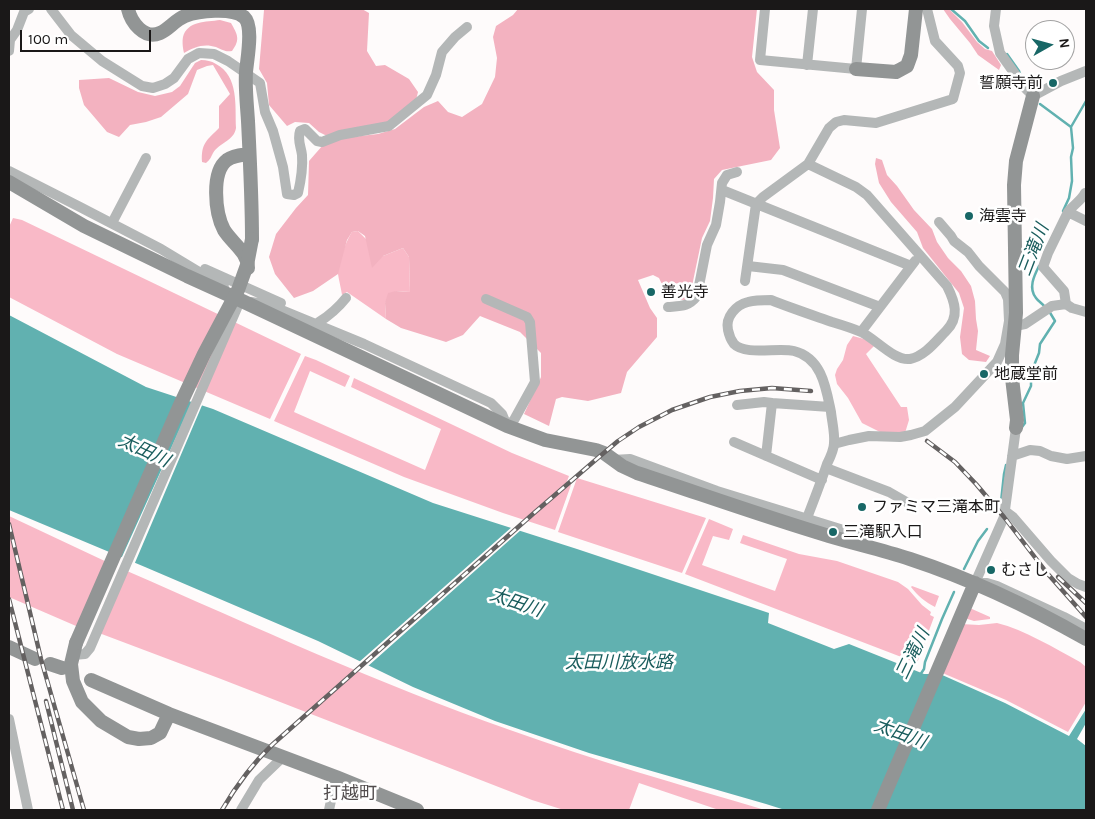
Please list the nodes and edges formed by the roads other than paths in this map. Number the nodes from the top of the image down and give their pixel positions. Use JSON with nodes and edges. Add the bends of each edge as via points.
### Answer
{"nodes":[{"id":1,"x":29,"y":9,"type":"edge"},
{"id":2,"x":51,"y":9,"type":"edge"},
{"id":3,"x":128,"y":9,"type":"edge"},
{"id":4,"x":765,"y":9,"type":"edge"},
{"id":5,"x":813,"y":9,"type":"edge"},
{"id":6,"x":862,"y":9,"type":"edge"},
{"id":7,"x":916,"y":9,"type":"edge"},
{"id":8,"x":926,"y":9,"type":"edge"},
{"id":9,"x":996,"y":9,"type":"edge"},
{"id":10,"x":467,"y":27,"type":"dead end"},
{"id":11,"x":9,"y":51,"type":"edge"},
{"id":12,"x":807,"y":65,"type":"junction"},
{"id":13,"x":856,"y":69,"type":"junction"},
{"id":14,"x":1086,"y":71,"type":"edge"},
{"id":15,"x":246,"y":73,"type":"junction"},
{"id":16,"x":1033,"y":96,"type":"junction"},
{"id":17,"x":249,"y":154,"type":"junction"},
{"id":18,"x":146,"y":158,"type":"dead end"},
{"id":19,"x":808,"y":164,"type":"junction"},
{"id":20,"x":9,"y":172,"type":"edge"},
{"id":21,"x":737,"y":172,"type":"dead end"},
{"id":22,"x":9,"y":182,"type":"edge"},
{"id":23,"x":722,"y":190,"type":"junction"},
{"id":24,"x":1085,"y":193,"type":"edge"},
{"id":25,"x":756,"y":204,"type":"junction"},
{"id":26,"x":1068,"y":212,"type":"junction"},
{"id":27,"x":939,"y":222,"type":"dead end"},
{"id":28,"x":1086,"y":222,"type":"edge"},
{"id":29,"x":112,"y":223,"type":"junction"},
{"id":30,"x":161,"y":249,"type":"junction"},
{"id":31,"x":920,"y":254,"type":"junction"},
{"id":32,"x":748,"y":266,"type":"junction"},
{"id":33,"x":911,"y":266,"type":"junction"},
{"id":34,"x":745,"y":282,"type":"dead end"},
{"id":35,"x":241,"y":295,"type":"junction"},
{"id":36,"x":346,"y":298,"type":"dead end"},
{"id":37,"x":486,"y":299,"type":"dead end"},
{"id":38,"x":1066,"y":304,"type":"junction"},
{"id":39,"x":668,"y":307,"type":"dead end"},
{"id":40,"x":880,"y":307,"type":"junction"},
{"id":41,"x":1086,"y":312,"type":"edge"},
{"id":42,"x":319,"y":322,"type":"junction"},
{"id":43,"x":1015,"y":326,"type":"junction"},
{"id":44,"x":861,"y":332,"type":"junction"},
{"id":45,"x":364,"y":344,"type":"junction"},
{"id":46,"x":1009,"y":344,"type":"junction"},
{"id":47,"x":772,"y":403,"type":"junction"},
{"id":48,"x":737,"y":404,"type":"dead end"},
{"id":49,"x":830,"y":407,"type":"junction"},
{"id":50,"x":507,"y":426,"type":"junction"},
{"id":51,"x":1016,"y":428,"type":"joint"},
{"id":52,"x":734,"y":442,"type":"dead end"},
{"id":53,"x":834,"y":444,"type":"junction"},
{"id":54,"x":766,"y":456,"type":"junction"},
{"id":55,"x":1012,"y":456,"type":"junction"},
{"id":56,"x":1086,"y":456,"type":"edge"},
{"id":57,"x":826,"y":468,"type":"junction"},
{"id":58,"x":822,"y":480,"type":"junction"},
{"id":59,"x":910,"y":504,"type":"dead end"},
{"id":60,"x":753,"y":507,"type":"junction"},
{"id":61,"x":1005,"y":511,"type":"junction"},
{"id":62,"x":807,"y":518,"type":"junction"},
{"id":63,"x":870,"y":546,"type":"junction"},
{"id":64,"x":1086,"y":587,"type":"edge"},
{"id":65,"x":973,"y":588,"type":"junction"},
{"id":66,"x":1086,"y":629,"type":"edge"},
{"id":67,"x":1086,"y":639,"type":"edge"},
{"id":68,"x":9,"y":647,"type":"edge"},
{"id":69,"x":74,"y":649,"type":"junction"},
{"id":70,"x":35,"y":659,"type":"dead end"},
{"id":71,"x":91,"y":680,"type":"dead end"},
{"id":72,"x":169,"y":714,"type":"junction"},
{"id":73,"x":9,"y":719,"type":"edge"},
{"id":74,"x":283,"y":757,"type":"junction"},
{"id":75,"x":336,"y":777,"type":"junction"},
{"id":76,"x":392,"y":806,"type":"edge"},
{"id":77,"x":28,"y":810,"type":"edge"},
{"id":78,"x":242,"y":810,"type":"edge"},
{"id":79,"x":329,"y":810,"type":"edge"},
{"id":80,"x":416,"y":810,"type":"edge"},
{"id":81,"x":878,"y":810,"type":"edge"}],
"edges":[{"from":1,"to":11,"type":"street","via":[[24,12],[10,40]]},
{"from":2,"to":15,"type":"street","via":[[71,34],[102,61],[142,86],[153,88],[164,84],[174,78],[188,59],[199,53],[214,54]]},
{"from":3,"to":15,"type":"street","via":[[133,22],[141,30],[154,35],[186,15],[220,10],[242,15],[249,26]]},
{"from":4,"to":12,"type":"street","via":[[760,60]]},
{"from":5,"to":12,"type":"street"},
{"from":6,"to":13,"type":"street"},
{"from":7,"to":13,"type":"street","via":[[912,55],[907,66],[896,72]]},
{"from":8,"to":19,"type":"street","via":[[935,41],[958,66],[960,73],[953,99],[876,123],[836,122]]},
{"from":9,"to":16,"type":"street","via":[[994,26],[1000,53]]},
{"from":10,"to":15,"type":"street","via":[[442,52],[427,95],[389,126],[340,135],[322,142],[305,129],[300,131],[302,179],[298,193],[294,195],[287,194],[260,83]]},
{"from":12,"to":13,"type":"street"},
{"from":14,"to":16,"type":"street"},
{"from":15,"to":17,"type":"street"},
{"from":16,"to":43,"type":"street","via":[[1016,160],[1014,185]]},
{"from":17,"to":35,"type":"street","via":[[229,158],[223,164],[219,170],[216,203],[224,228],[248,262]]},
{"from":17,"to":69,"type":"street","bridge":true,"via":[[252,239],[247,265],[238,290],[180,405]]},
{"from":18,"to":29,"type":"street"},
{"from":19,"to":25,"type":"street"},
{"from":19,"to":31,"type":"street","via":[[867,194]]},
{"from":20,"to":29,"type":"street"},
{"from":21,"to":23,"type":"street","via":[[727,176]]},
{"from":22,"to":35,"type":"street","via":[[84,226],[187,276]]},
{"from":23,"to":25,"type":"street"},
{"from":23,"to":39,"type":"street","via":[[697,296],[687,305]]},
{"from":24,"to":26,"type":"street"},
{"from":25,"to":32,"type":"street"},
{"from":25,"to":33,"type":"street"},
{"from":26,"to":28,"type":"street"},
{"from":26,"to":38,"type":"street","via":[[1043,267],[1064,291]]},
{"from":27,"to":46,"type":"street","via":[[1005,292]]},
{"from":29,"to":30,"type":"street"},
{"from":30,"to":35,"type":"street"},
{"from":30,"to":42,"type":"street"},
{"from":31,"to":33,"type":"street"},
{"from":31,"to":44,"type":"street","via":[[954,298],[955,319],[950,327],[921,355],[911,359],[896,356]]},
{"from":32,"to":34,"type":"street"},
{"from":32,"to":40,"type":"street","via":[[783,270]]},
{"from":33,"to":40,"type":"street"},
{"from":35,"to":45,"type":"street"},
{"from":35,"to":50,"type":"street"},
{"from":35,"to":69,"type":"street","via":[[90,648],[85,654]]},
{"from":36,"to":42,"type":"street"},
{"from":37,"to":50,"type":"street","via":[[527,317],[530,322],[535,382],[514,420]]},
{"from":38,"to":41,"type":"street"},
{"from":38,"to":43,"type":"street","via":[[1052,306],[1025,324]]},
{"from":40,"to":44,"type":"street"},
{"from":42,"to":45,"type":"street"},
{"from":43,"to":46,"type":"street"},
{"from":44,"to":49,"type":"street","via":[[771,300],[746,302],[729,317],[727,327],[737,346],[793,351],[815,364],[826,386]]},
{"from":45,"to":50,"type":"street","via":[[491,403],[502,414]]},
{"from":46,"to":51,"type":"street"},
{"from":46,"to":53,"type":"street","via":[[997,362],[955,407],[925,430],[900,437],[869,436]]},
{"from":47,"to":48,"type":"street"},
{"from":47,"to":49,"type":"street"},
{"from":47,"to":54,"type":"street"},
{"from":49,"to":53,"type":"street"},
{"from":50,"to":60,"type":"street","via":[[545,440],[596,450],[637,473]]},
{"from":51,"to":55,"type":"street"},
{"from":52,"to":54,"type":"street"},
{"from":53,"to":57,"type":"street"},
{"from":54,"to":58,"type":"street"},
{"from":55,"to":56,"type":"street","via":[[1040,450],[1051,456]]},
{"from":55,"to":61,"type":"street"},
{"from":57,"to":58,"type":"street"},
{"from":57,"to":59,"type":"street","via":[[889,492]]},
{"from":58,"to":62,"type":"street"},
{"from":60,"to":62,"type":"street"},
{"from":60,"to":63,"type":"street","via":[[829,536]]},
{"from":61,"to":64,"type":"street","via":[[1068,578]]},
{"from":61,"to":65,"type":"street"},
{"from":62,"to":63,"type":"street","via":[[850,532],[868,540]]},
{"from":63,"to":65,"type":"street","via":[[912,560]]},
{"from":65,"to":66,"type":"street","via":[[987,583],[997,586]]},
{"from":65,"to":67,"type":"street","via":[[1040,613]]},
{"from":65,"to":81,"type":"street"},
{"from":68,"to":70,"type":"street"},
{"from":69,"to":72,"type":"street","via":[[71,664],[73,681],[82,702],[101,721],[128,737],[151,738],[160,733]]},
{"from":71,"to":72,"type":"street"},
{"from":72,"to":74,"type":"street"},
{"from":73,"to":77,"type":"street"},
{"from":74,"to":75,"type":"street"},
{"from":74,"to":78,"type":"street","via":[[259,780]]},
{"from":75,"to":76,"type":"street"},
{"from":75,"to":79,"type":"street"},
{"from":76,"to":80,"type":"street"}]}
